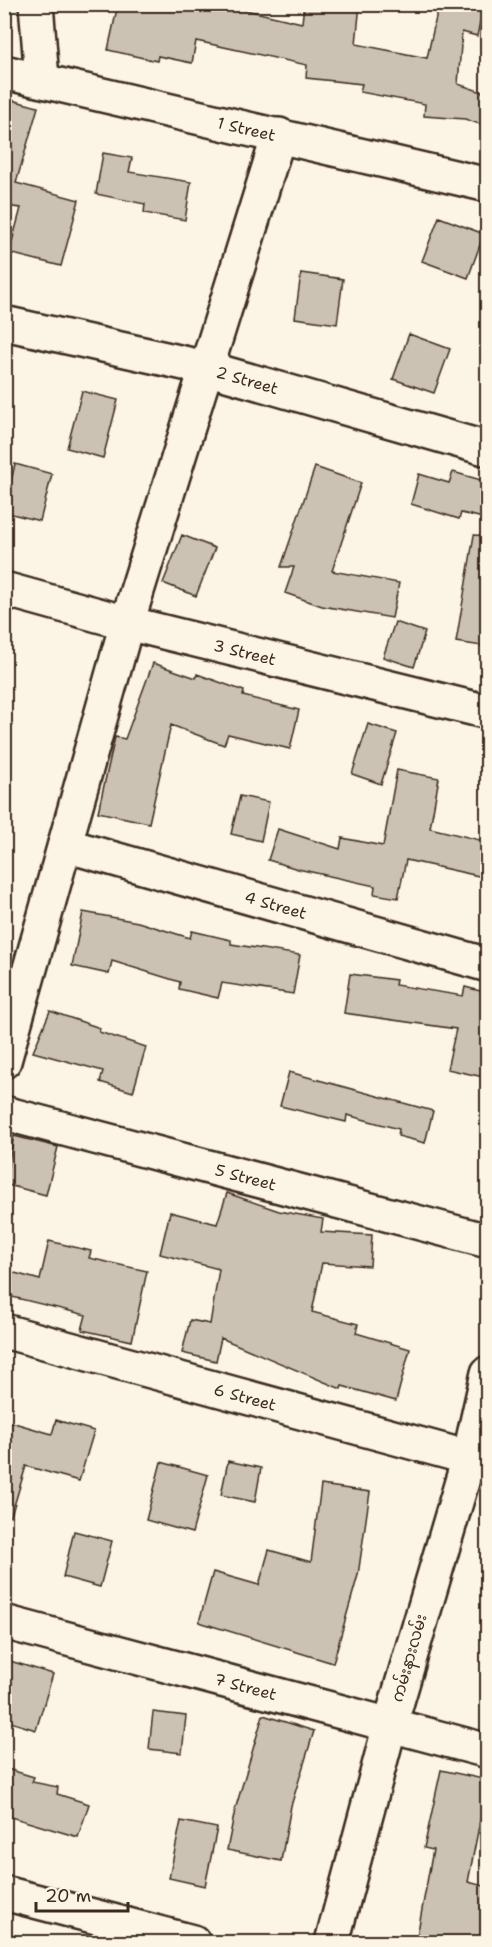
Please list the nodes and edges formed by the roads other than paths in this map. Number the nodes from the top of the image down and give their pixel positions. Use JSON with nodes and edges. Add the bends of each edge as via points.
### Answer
{"nodes":[{"id":1,"x":36,"y":4,"type":"edge"},
{"id":2,"x":4,"y":72,"type":"edge"},
{"id":3,"x":42,"y":79,"type":"junction"},
{"id":4,"x":279,"y":135,"type":"junction"},
{"id":5,"x":488,"y":185,"type":"edge"},
{"id":6,"x":4,"y":323,"type":"edge"},
{"id":7,"x":206,"y":368,"type":"junction"},
{"id":8,"x":488,"y":449,"type":"edge"},
{"id":9,"x":4,"y":588,"type":"edge"},
{"id":10,"x":127,"y":623,"type":"junction"},
{"id":11,"x":488,"y":712,"type":"edge"},
{"id":12,"x":64,"y":845,"type":"junction"},
{"id":13,"x":488,"y":965,"type":"edge"},
{"id":14,"x":4,"y":1061,"type":"edge"},
{"id":15,"x":4,"y":1113,"type":"edge"},
{"id":16,"x":488,"y":1241,"type":"edge"},
{"id":17,"x":4,"y":1330,"type":"edge"},
{"id":18,"x":488,"y":1373,"type":"edge"},
{"id":19,"x":478,"y":1460,"type":"edge"},
{"id":20,"x":4,"y":1622,"type":"edge"},
{"id":21,"x":390,"y":1725,"type":"junction"},
{"id":22,"x":488,"y":1751,"type":"edge"},
{"id":23,"x":4,"y":1893,"type":"edge"},
{"id":24,"x":193,"y":1942,"type":"edge"},
{"id":25,"x":332,"y":1942,"type":"edge"}],
"edges":[{"from":1,"to":3,"type":"street"},
{"from":2,"to":3,"type":"street","name":"1 Street"},
{"from":3,"to":4,"type":"street","name":"1 Street"},
{"from":4,"to":5,"type":"street","name":"1 Street"},
{"from":4,"to":7,"type":"street"},
{"from":6,"to":7,"type":"street","name":"2 Street"},
{"from":7,"to":8,"type":"street","name":"2 Street"},
{"from":7,"to":10,"type":"street"},
{"from":9,"to":10,"type":"street","name":"3 Street"},
{"from":10,"to":11,"type":"street","name":"3 Street"},
{"from":10,"to":12,"type":"street"},
{"from":12,"to":13,"type":"street","name":"4 Street"},
{"from":12,"to":14,"type":"street"},
{"from":15,"to":16,"type":"street","name":"5 Street"},
{"from":17,"to":19,"type":"street","name":"6 Street"},
{"from":18,"to":19,"type":"street","name":"ကမ်းနားလမ်း"},
{"from":19,"to":21,"type":"street","name":"ကမ်းနားလမ်း"},
{"from":20,"to":21,"type":"street","name":"7 Street"},
{"from":21,"to":22,"type":"street","name":"7 Street"},
{"from":21,"to":25,"type":"street","name":"ကမ်းနားလမ်း"},
{"from":23,"to":24,"type":"street"}]}
